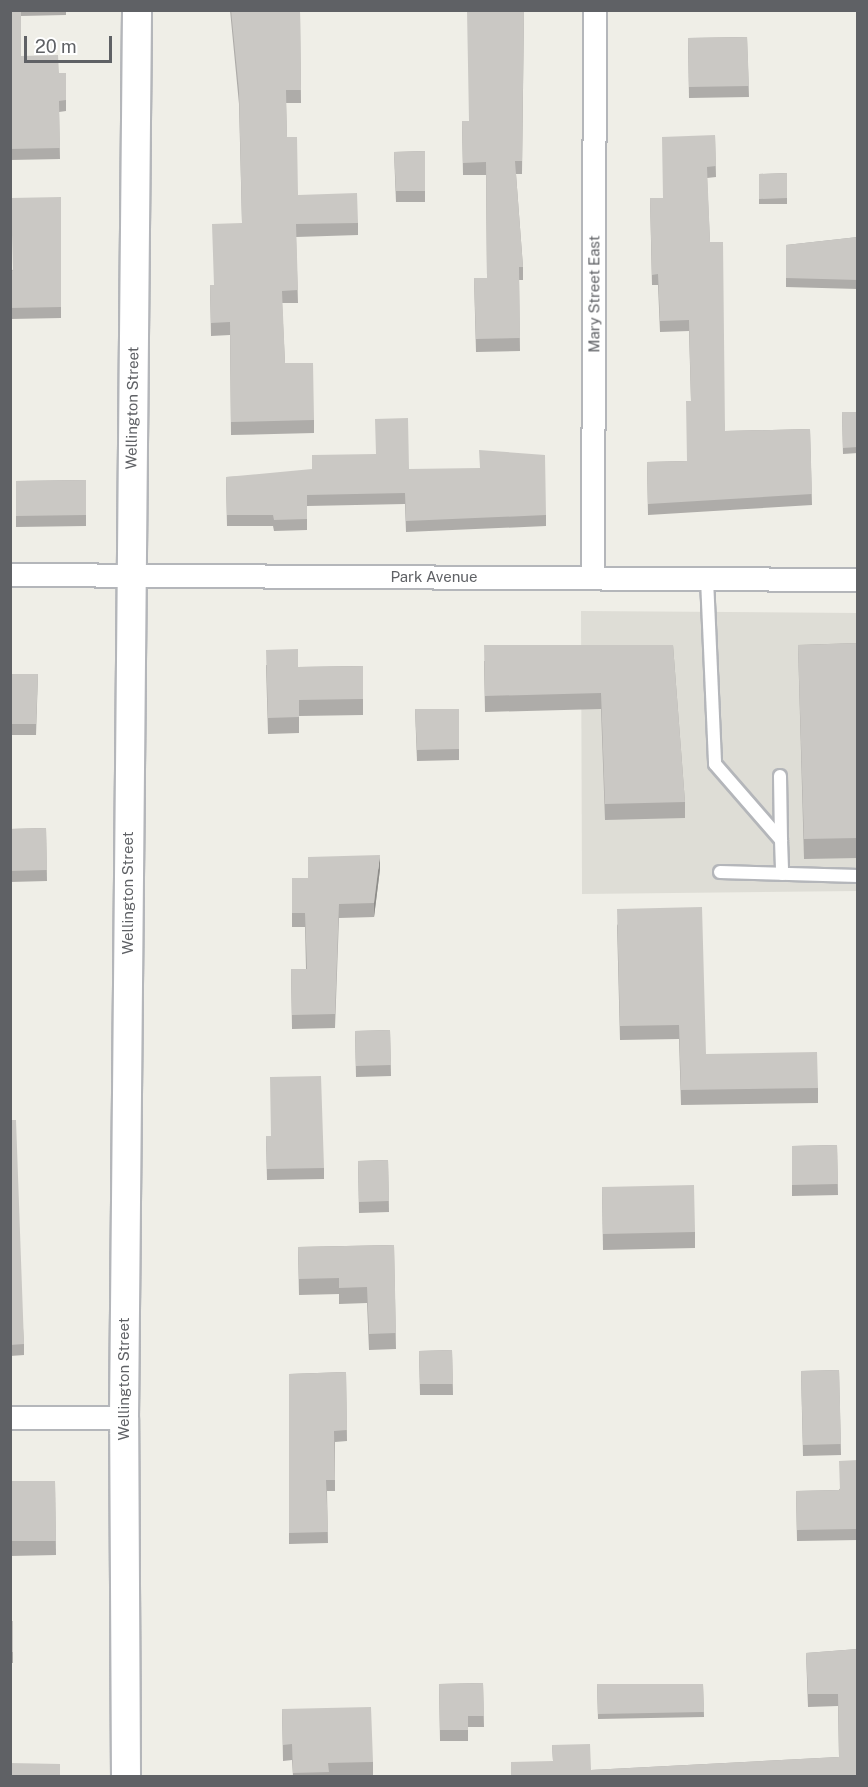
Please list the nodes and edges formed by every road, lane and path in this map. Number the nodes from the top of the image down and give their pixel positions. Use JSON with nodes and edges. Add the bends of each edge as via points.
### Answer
{"nodes":[{"id":1,"x":137,"y":10,"type":"edge"},
{"id":2,"x":595,"y":10,"type":"edge"},
{"id":3,"x":10,"y":575,"type":"edge"},
{"id":4,"x":130,"y":576,"type":"junction"},
{"id":5,"x":593,"y":578,"type":"junction"},
{"id":6,"x":707,"y":579,"type":"junction"},
{"id":7,"x":858,"y":580,"type":"edge"},
{"id":8,"x":780,"y":776,"type":"dead end"},
{"id":9,"x":781,"y":840,"type":"junction"},
{"id":10,"x":720,"y":872,"type":"dead end"},
{"id":11,"x":782,"y":874,"type":"junction"},
{"id":12,"x":858,"y":876,"type":"edge"},
{"id":13,"x":10,"y":1418,"type":"edge"},
{"id":14,"x":124,"y":1418,"type":"junction"},
{"id":15,"x":126,"y":1776,"type":"edge"}],
"edges":[{"from":1,"to":4,"type":"street","name":"Wellington Street"},
{"from":2,"to":5,"type":"street","name":"Mary Street East"},
{"from":3,"to":4,"type":"street","name":"Park Avenue"},
{"from":4,"to":5,"type":"street","name":"Park Avenue"},
{"from":4,"to":14,"type":"street","name":"Wellington Street"},
{"from":5,"to":6,"type":"street","name":"Park Avenue"},
{"from":6,"to":7,"type":"street","name":"Park Avenue"},
{"from":6,"to":9,"type":"lane","via":[[715,764]]},
{"from":8,"to":9,"type":"lane"},
{"from":9,"to":11,"type":"lane"},
{"from":10,"to":11,"type":"lane"},
{"from":11,"to":12,"type":"lane"},
{"from":13,"to":14,"type":"street"},
{"from":14,"to":15,"type":"street","name":"Wellington Street"}]}
